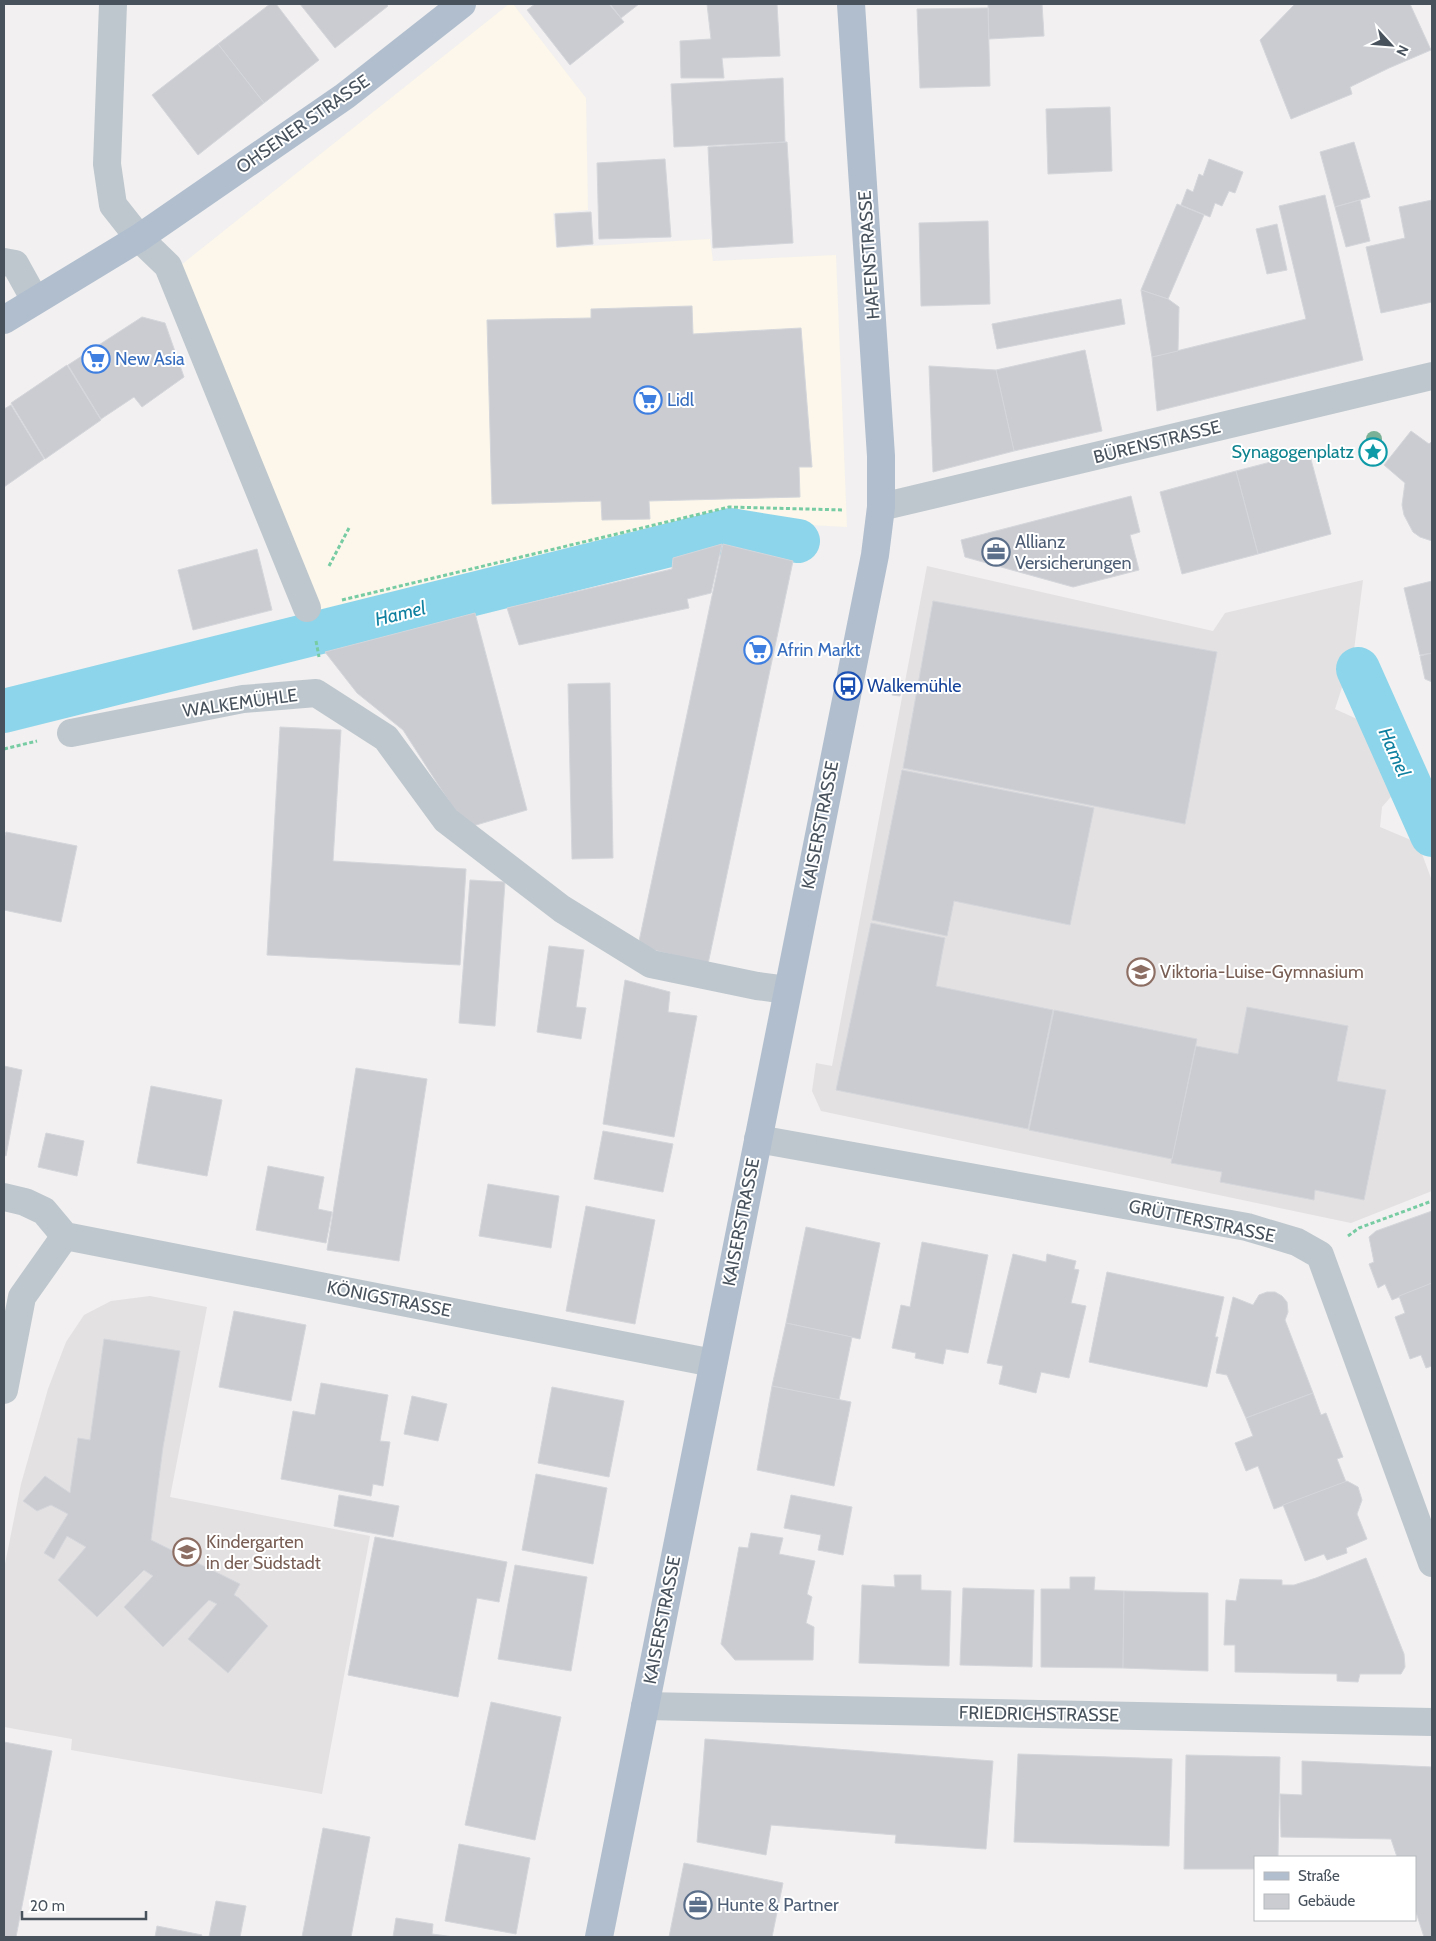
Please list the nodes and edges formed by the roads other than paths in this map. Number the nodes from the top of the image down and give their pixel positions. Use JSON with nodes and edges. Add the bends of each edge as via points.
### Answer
{"nodes":[{"id":1,"x":113,"y":4,"type":"edge"},
{"id":2,"x":462,"y":4,"type":"edge"},
{"id":3,"x":851,"y":4,"type":"edge"},
{"id":4,"x":139,"y":238,"type":"junction"},
{"id":5,"x":9,"y":263,"type":"edge"},
{"id":6,"x":35,"y":300,"type":"junction"},
{"id":7,"x":4,"y":320,"type":"edge"},
{"id":8,"x":1432,"y":376,"type":"edge"},
{"id":9,"x":881,"y":507,"type":"junction"},
{"id":10,"x":307,"y":608,"type":"road end"},
{"id":11,"x":71,"y":734,"type":"dead end"},
{"id":12,"x":787,"y":990,"type":"junction"},
{"id":13,"x":758,"y":1139,"type":"junction"},
{"id":14,"x":4,"y":1198,"type":"edge"},
{"id":15,"x":65,"y":1236,"type":"junction"},
{"id":16,"x":713,"y":1363,"type":"junction"},
{"id":17,"x":4,"y":1390,"type":"edge"},
{"id":18,"x":1432,"y":1563,"type":"edge"},
{"id":19,"x":645,"y":1706,"type":"junction"},
{"id":20,"x":1432,"y":1722,"type":"edge"},
{"id":21,"x":599,"y":1937,"type":"edge"}],
"edges":[{"from":1,"to":4,"type":"street","via":[[107,164],[113,205]]},
{"from":2,"to":4,"type":"main road","name":"OHSENER STRASSE","via":[[345,96]]},
{"from":3,"to":9,"type":"main road","name":"HAFENSTRASSE","via":[[881,446]]},
{"from":4,"to":6,"type":"main road","name":"OHSENER STRASSE"},
{"from":4,"to":10,"type":"street","via":[[168,266]]},
{"from":5,"to":6,"type":"street"},
{"from":6,"to":7,"type":"main road","name":"OHSENER STRASSE"},
{"from":8,"to":9,"type":"street","name":"BÜRENSTRASSE"},
{"from":9,"to":12,"type":"main road","name":"KAISERSTRASSE","via":[[875,555]]},
{"from":11,"to":12,"type":"street","name":"WALKEMÜHLE","via":[[243,699],[316,693],[386,738],[446,820],[562,909],[651,964]]},
{"from":12,"to":13,"type":"main road","name":"KAISERSTRASSE"},
{"from":13,"to":16,"type":"main road","name":"KAISERSTRASSE"},
{"from":13,"to":18,"type":"street","name":"GRÜTTERSTRASSE","via":[[1247,1227],[1297,1242],[1320,1255]]},
{"from":14,"to":15,"type":"street","via":[[25,1202],[44,1211]]},
{"from":15,"to":16,"type":"street","name":"KÖNIGSTRASSE"},
{"from":15,"to":17,"type":"street","via":[[22,1297]]},
{"from":16,"to":19,"type":"main road","name":"KAISERSTRASSE"},
{"from":19,"to":20,"type":"street","name":"FRIEDRICHSTRASSE"},
{"from":19,"to":21,"type":"main road","name":"KAISERSTRASSE"}]}
